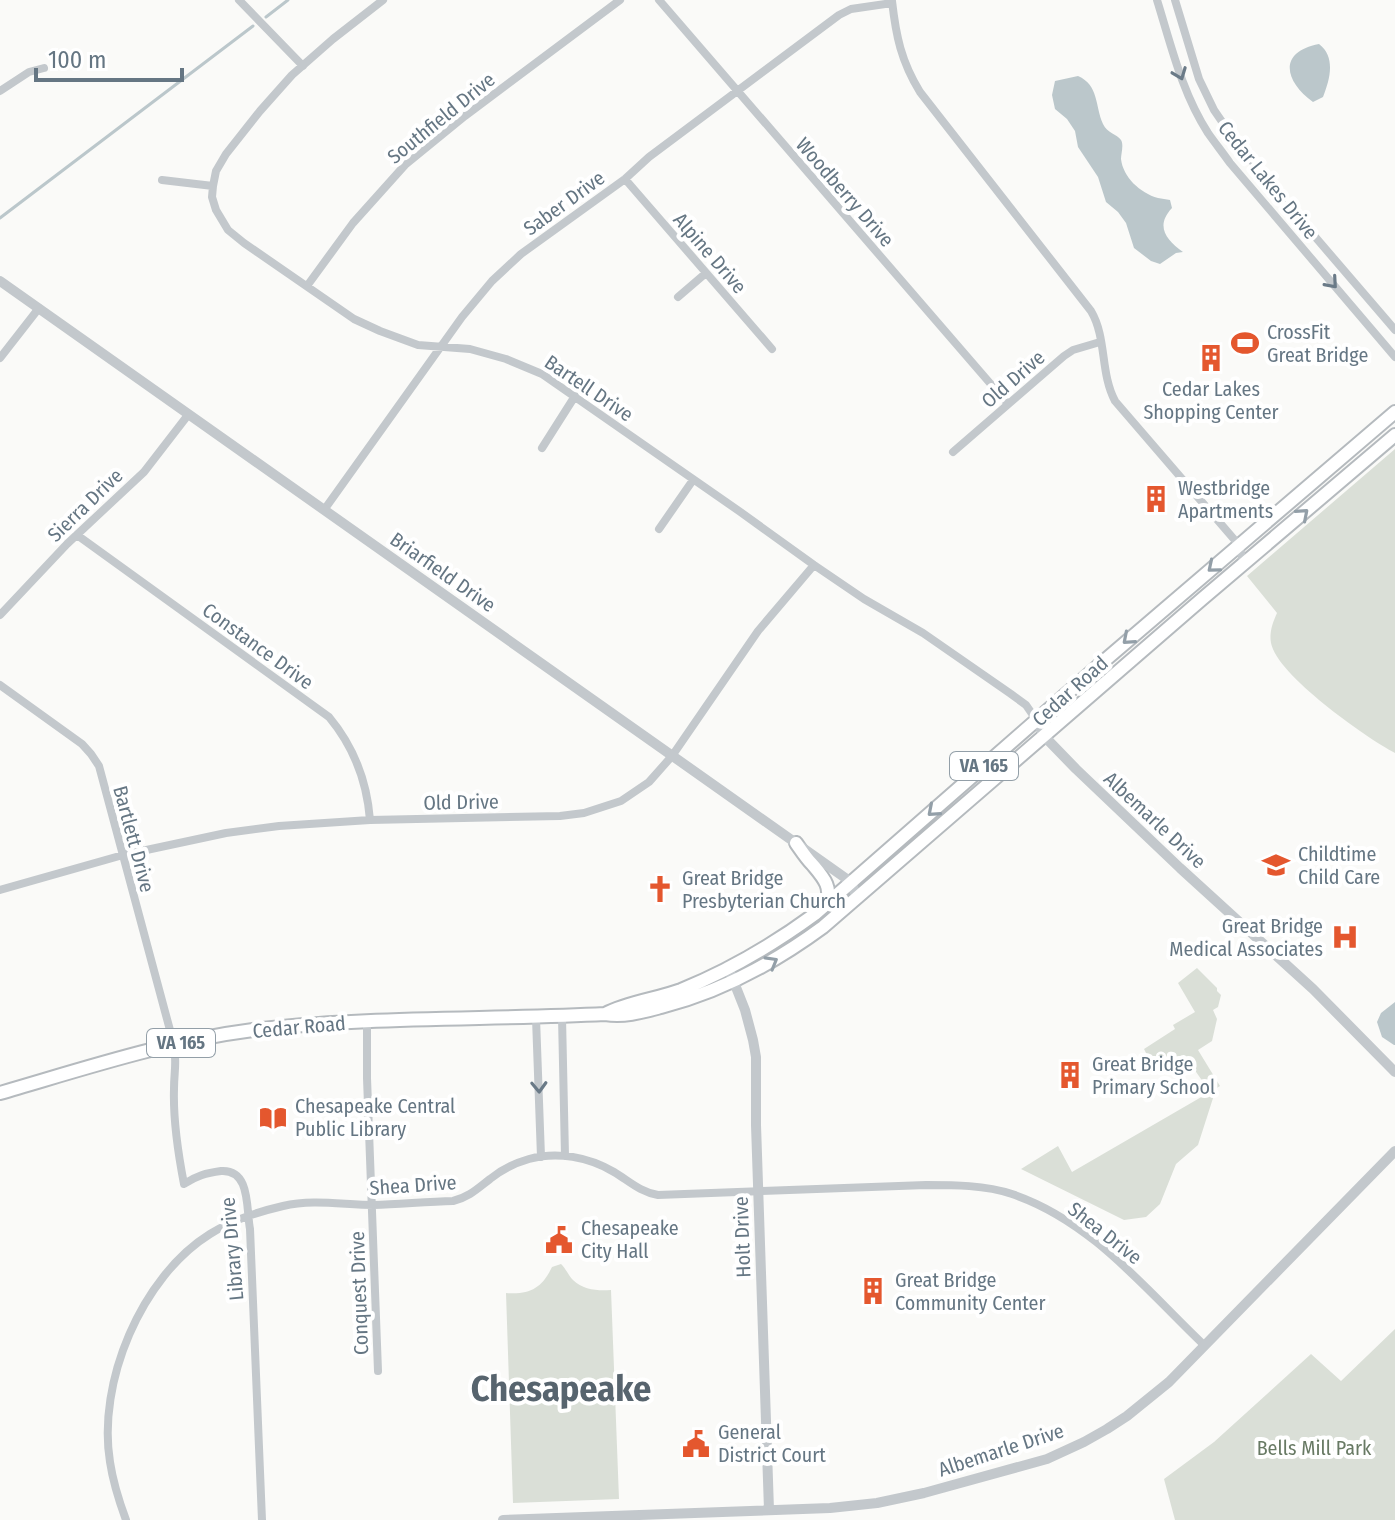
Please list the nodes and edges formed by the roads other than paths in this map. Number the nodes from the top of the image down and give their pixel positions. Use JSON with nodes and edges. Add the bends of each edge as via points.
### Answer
{"nodes":[{"id":1,"x":239,"y":0,"type":"edge"},
{"id":2,"x":383,"y":0,"type":"edge"},
{"id":3,"x":620,"y":0,"type":"edge"},
{"id":4,"x":659,"y":0,"type":"edge"},
{"id":5,"x":1157,"y":0,"type":"edge"},
{"id":6,"x":1175,"y":0,"type":"edge"},
{"id":7,"x":892,"y":2,"type":"edge"},
{"id":8,"x":303,"y":66,"type":"junction"},
{"id":9,"x":44,"y":68,"type":"dead end"},
{"id":10,"x":0,"y":91,"type":"edge"},
{"id":11,"x":737,"y":91,"type":"junction"},
{"id":12,"x":625,"y":179,"type":"junction"},
{"id":13,"x":162,"y":180,"type":"dead end"},
{"id":14,"x":213,"y":186,"type":"junction"},
{"id":15,"x":706,"y":273,"type":"junction"},
{"id":16,"x":0,"y":281,"type":"edge"},
{"id":17,"x":307,"y":286,"type":"junction"},
{"id":18,"x":678,"y":297,"type":"dead end"},
{"id":19,"x":39,"y":308,"type":"junction"},
{"id":20,"x":1395,"y":330,"type":"edge"},
{"id":21,"x":1100,"y":342,"type":"junction"},
{"id":22,"x":441,"y":347,"type":"junction"},
{"id":23,"x":772,"y":349,"type":"dead end"},
{"id":24,"x":1395,"y":357,"type":"edge"},
{"id":25,"x":0,"y":358,"type":"edge"},
{"id":26,"x":575,"y":396,"type":"junction"},
{"id":27,"x":1008,"y":404,"type":"junction"},
{"id":28,"x":1395,"y":412,"type":"edge"},
{"id":29,"x":188,"y":415,"type":"junction"},
{"id":30,"x":1395,"y":426,"type":"edge"},
{"id":31,"x":1395,"y":435,"type":"edge"},
{"id":32,"x":542,"y":448,"type":"dead end"},
{"id":33,"x":953,"y":452,"type":"dead end"},
{"id":34,"x":693,"y":480,"type":"junction"},
{"id":35,"x":1330,"y":491,"type":"junction"},
{"id":36,"x":324,"y":510,"type":"junction"},
{"id":37,"x":659,"y":529,"type":"dead end"},
{"id":38,"x":77,"y":535,"type":"junction"},
{"id":39,"x":1239,"y":545,"type":"junction"},
{"id":40,"x":814,"y":565,"type":"junction"},
{"id":41,"x":1244,"y":565,"type":"junction"},
{"id":42,"x":0,"y":615,"type":"edge"},
{"id":43,"x":0,"y":685,"type":"edge"},
{"id":44,"x":1037,"y":721,"type":"junction"},
{"id":45,"x":1044,"y":736,"type":"junction"},
{"id":46,"x":672,"y":756,"type":"junction"},
{"id":47,"x":370,"y":820,"type":"junction"},
{"id":48,"x":796,"y":843,"type":"junction"},
{"id":49,"x":123,"y":855,"type":"junction"},
{"id":50,"x":851,"y":882,"type":"junction"},
{"id":51,"x":0,"y":890,"type":"edge"},
{"id":52,"x":857,"y":898,"type":"junction"},
{"id":53,"x":824,"y":906,"type":"junction"},
{"id":54,"x":728,"y":967,"type":"junction"},
{"id":55,"x":735,"y":981,"type":"junction"},
{"id":56,"x":605,"y":1014,"type":"junction"},
{"id":57,"x":562,"y":1017,"type":"junction"},
{"id":58,"x":536,"y":1018,"type":"junction"},
{"id":59,"x":367,"y":1022,"type":"junction"},
{"id":60,"x":174,"y":1045,"type":"junction"},
{"id":61,"x":1395,"y":1072,"type":"edge"},
{"id":62,"x":0,"y":1093,"type":"edge"},
{"id":63,"x":1395,"y":1151,"type":"edge"},
{"id":64,"x":565,"y":1156,"type":"junction"},
{"id":65,"x":541,"y":1157,"type":"junction"},
{"id":66,"x":758,"y":1191,"type":"junction"},
{"id":67,"x":372,"y":1205,"type":"junction"},
{"id":68,"x":247,"y":1216,"type":"junction"},
{"id":69,"x":1204,"y":1345,"type":"junction"},
{"id":70,"x":378,"y":1368,"type":"dead end"},
{"id":71,"x":769,"y":1510,"type":"junction"},
{"id":72,"x":126,"y":1520,"type":"edge"},
{"id":73,"x":262,"y":1520,"type":"edge"},
{"id":74,"x":503,"y":1520,"type":"edge"}],
"edges":[{"from":1,"to":8,"type":"street"},
{"from":2,"to":8,"type":"street"},
{"from":3,"to":17,"type":"street","name":"Southfield Drive","via":[[405,165]]},
{"from":4,"to":11,"type":"street","name":"Woodberry Drive"},
{"from":5,"to":24,"type":"street","name":"Cedar Lakes Drive","one_way":true,"via":[[1177,67],[1207,132]]},
{"from":6,"to":20,"type":"street","name":"Cedar Lakes Drive","via":[[1199,79],[1219,118]]},
{"from":7,"to":11,"type":"street","name":"Saber Drive","via":[[839,15]]},
{"from":7,"to":21,"type":"street","via":[[898,46],[920,92],[1091,311]]},
{"from":8,"to":14,"type":"street","via":[[226,154]]},
{"from":9,"to":10,"type":"street"},
{"from":11,"to":12,"type":"street","name":"Saber Drive"},
{"from":11,"to":27,"type":"street","name":"Woodberry Drive"},
{"from":12,"to":15,"type":"street","name":"Alpine Drive"},
{"from":12,"to":22,"type":"street","name":"Saber Drive","via":[[502,271]]},
{"from":13,"to":14,"type":"street"},
{"from":14,"to":17,"type":"street","name":"Bartell Drive","via":[[216,210],[228,230]]},
{"from":15,"to":18,"type":"street"},
{"from":15,"to":23,"type":"street","name":"Alpine Drive"},
{"from":16,"to":19,"type":"street","name":"Briarfield Drive"},
{"from":17,"to":22,"type":"street","name":"Bartell Drive","via":[[380,331]]},
{"from":19,"to":25,"type":"street"},
{"from":19,"to":29,"type":"street","name":"Briarfield Drive"},
{"from":21,"to":27,"type":"street","name":"Old Drive","via":[[1064,356]]},
{"from":21,"to":39,"type":"street","via":[[1115,401]]},
{"from":22,"to":26,"type":"street","name":"Bartell Drive","via":[[506,359]]},
{"from":22,"to":36,"type":"street","name":"Saber Drive"},
{"from":26,"to":32,"type":"street"},
{"from":26,"to":34,"type":"street","name":"Bartell Drive"},
{"from":27,"to":33,"type":"street","name":"Old Drive"},
{"from":28,"to":39,"type":"main road","name":"Cedar Road","number":"VA 165"},
{"from":29,"to":36,"type":"street","name":"Briarfield Drive"},
{"from":29,"to":38,"type":"street","name":"Sierra Drive","via":[[144,472]]},
{"from":30,"to":35,"type":"main road","via":[[1356,459]]},
{"from":31,"to":35,"type":"main road","name":"Cedar Road","number":"VA 165"},
{"from":34,"to":37,"type":"street"},
{"from":34,"to":40,"type":"street","name":"Bartell Drive"},
{"from":41,"to":35,"type":"main road","name":"Cedar Road","number":"VA 165","one_way":true},
{"from":36,"to":46,"type":"street","name":"Briarfield Drive"},
{"from":38,"to":42,"type":"street","name":"Sierra Drive"},
{"from":38,"to":47,"type":"street","name":"Constance Drive","via":[[329,717],[357,762]]},
{"from":39,"to":41,"type":"street"},
{"from":39,"to":44,"type":"main road","name":"Cedar Road","number":"VA 165","one_way":true},
{"from":40,"to":44,"type":"street","name":"Bartell Drive","via":[[1011,694]]},
{"from":40,"to":46,"type":"street","name":"Old Drive","via":[[758,631]]},
{"from":41,"to":45,"type":"main road","name":"Cedar Road","number":"VA 165"},
{"from":43,"to":49,"type":"street","name":"Bartlett Drive","via":[[91,754],[99,766]]},
{"from":44,"to":45,"type":"street","name":"Albemarle Drive"},
{"from":44,"to":50,"type":"main road","name":"Cedar Road","number":"VA 165","one_way":true},
{"from":45,"to":52,"type":"main road","name":"Cedar Road","number":"VA 165"},
{"from":45,"to":61,"type":"street","name":"Albemarle Drive"},
{"from":46,"to":47,"type":"street","name":"Old Drive","via":[[630,796],[584,813]]},
{"from":46,"to":48,"type":"street","name":"Briarfield Drive"},
{"from":47,"to":49,"type":"street","name":"Old Drive","via":[[226,833]]},
{"from":48,"to":50,"type":"street","name":"Briarfield Drive"},
{"from":48,"to":53,"type":"main road","via":[[827,884]]},
{"from":49,"to":51,"type":"street","name":"Old Drive"},
{"from":49,"to":60,"type":"street","name":"Bartlett Drive"},
{"from":50,"to":52,"type":"street"},
{"from":50,"to":53,"type":"main road","name":"Cedar Road","number":"VA 165"},
{"from":55,"to":52,"type":"main road","name":"Cedar Road","number":"VA 165","one_way":true,"via":[[803,942]]},
{"from":53,"to":54,"type":"main road","name":"Cedar Road","number":"VA 165","via":[[778,940]]},
{"from":54,"to":55,"type":"street","name":"Holt Drive"},
{"from":54,"to":56,"type":"main road","name":"Cedar Road","number":"VA 165"},
{"from":55,"to":56,"type":"main road","name":"Cedar Road","number":"VA 165","via":[[669,1005]]},
{"from":55,"to":66,"type":"street","name":"Holt Drive","via":[[756,1057]]},
{"from":56,"to":57,"type":"main road","name":"Cedar Road","number":"VA 165"},
{"from":57,"to":58,"type":"main road","name":"Cedar Road","number":"VA 165"},
{"from":57,"to":64,"type":"street"},
{"from":58,"to":59,"type":"main road","name":"Cedar Road","number":"VA 165"},
{"from":58,"to":65,"type":"street","one_way":true},
{"from":59,"to":60,"type":"main road","name":"Cedar Road","number":"VA 165","via":[[251,1030]]},
{"from":59,"to":67,"type":"street","name":"Conquest Drive"},
{"from":60,"to":62,"type":"main road","name":"Cedar Road","number":"VA 165"},
{"from":60,"to":68,"type":"street","name":"Library Drive","via":[[184,1184],[199,1175],[233,1171],[243,1186]]},
{"from":63,"to":69,"type":"street","name":"Albemarle Drive"},
{"from":64,"to":65,"type":"street","name":"Shea Drive"},
{"from":64,"to":66,"type":"street","name":"Shea Drive","via":[[594,1162],[649,1193]]},
{"from":65,"to":67,"type":"street","name":"Shea Drive","via":[[506,1168],[461,1199]]},
{"from":66,"to":69,"type":"street","name":"Shea Drive","via":[[926,1185],[1010,1194],[1074,1224],[1119,1259]]},
{"from":66,"to":71,"type":"street","name":"Holt Drive"},
{"from":67,"to":68,"type":"street","name":"Shea Drive","via":[[298,1204]]},
{"from":67,"to":70,"type":"street","name":"Conquest Drive"},
{"from":68,"to":72,"type":"street","name":"Shea Drive","via":[[208,1235],[175,1264],[127,1338],[111,1396],[108,1439]]},
{"from":68,"to":73,"type":"street","name":"Library Drive"},
{"from":69,"to":71,"type":"street","name":"Albemarle Drive","via":[[1127,1416],[1047,1459],[877,1503]]},
{"from":71,"to":74,"type":"street","name":"Albemarle Drive"}]}
